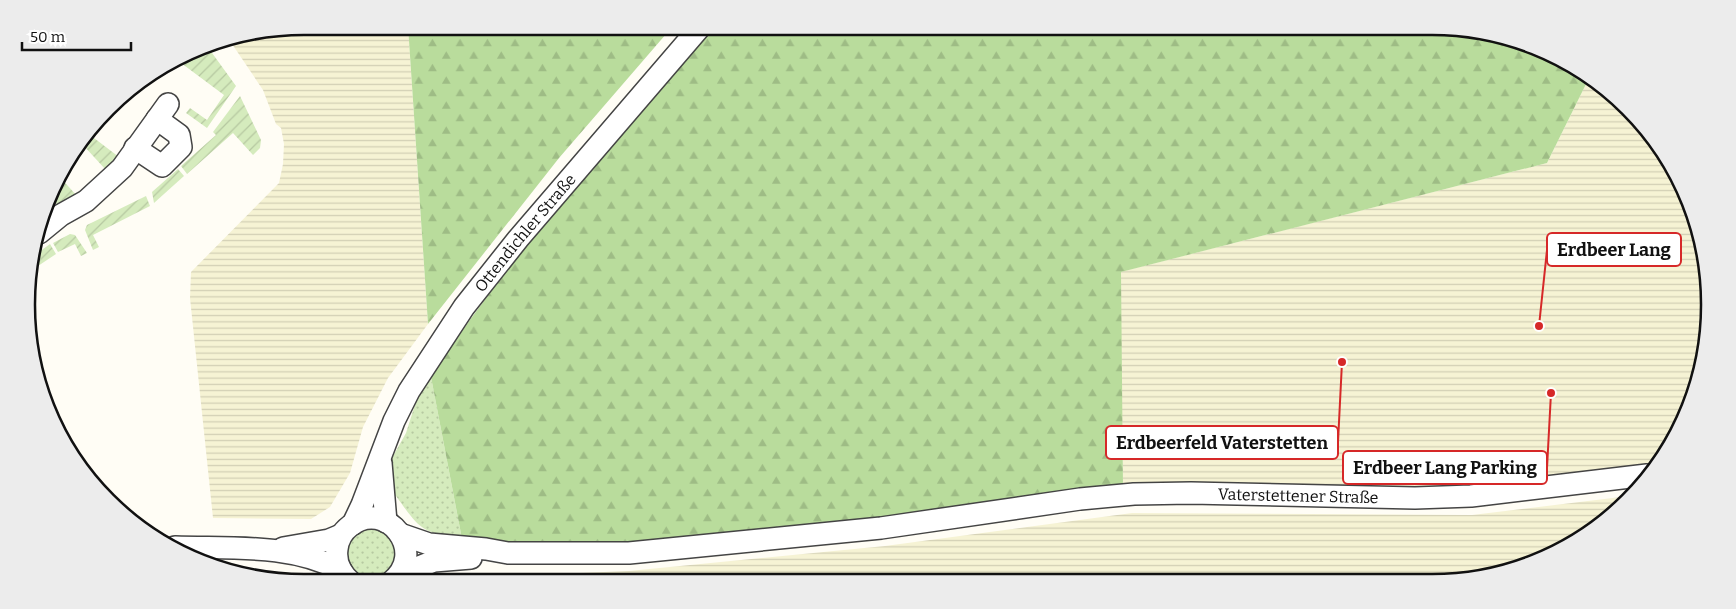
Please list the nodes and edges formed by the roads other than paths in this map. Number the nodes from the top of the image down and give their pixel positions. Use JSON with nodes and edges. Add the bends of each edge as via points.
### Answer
{"nodes":[{"id":1,"x":693,"y":35,"type":"edge"},
{"id":2,"x":135,"y":148,"type":"junction"},
{"id":3,"x":46,"y":228,"type":"edge"},
{"id":4,"x":380,"y":458,"type":"junction"},
{"id":5,"x":1639,"y":476,"type":"edge"},
{"id":6,"x":393,"y":528,"type":"junction"},
{"id":7,"x":347,"y":530,"type":"junction"},
{"id":8,"x":188,"y":547,"type":"edge"},
{"id":9,"x":276,"y":550,"type":"junction"},
{"id":10,"x":508,"y":553,"type":"junction"},
{"id":11,"x":340,"y":574,"type":"edge"},
{"id":12,"x":344,"y":574,"type":"edge"},
{"id":13,"x":397,"y":574,"type":"edge"},
{"id":14,"x":406,"y":574,"type":"edge"}],
"edges":[{"from":1,"to":4,"type":"street","name":"Ottendichler Straße","via":[[464,307],[409,391]]},
{"from":2,"to":2,"type":"street","via":[[162,111],[179,134],[181,147],[162,166]]},
{"from":2,"to":3,"type":"street","via":[[122,168],[86,201]]},
{"from":4,"to":6,"type":"street","name":"Ottendichler Straße"},
{"from":4,"to":7,"type":"street","name":"Ottendichler Straße","via":[[360,512]]},
{"from":5,"to":10,"type":"street","name":"Vaterstettener Straße","via":[[1521,491],[1415,498],[1134,494],[726,545],[629,553]]},
{"from":6,"to":7,"type":"street","via":[[373,518]]},
{"from":6,"to":10,"type":"street","via":[[429,544]]},
{"from":6,"to":13,"type":"street","name":"Ottendichler Straße","via":[[406,555]]},
{"from":7,"to":9,"type":"street"},
{"from":7,"to":12,"type":"street","name":"Ottendichler Straße","via":[[336,553]]},
{"from":8,"to":9,"type":"street"},
{"from":9,"to":11,"type":"street","via":[[314,558]]},
{"from":10,"to":14,"type":"street","via":[[486,558],[434,561]]}]}
